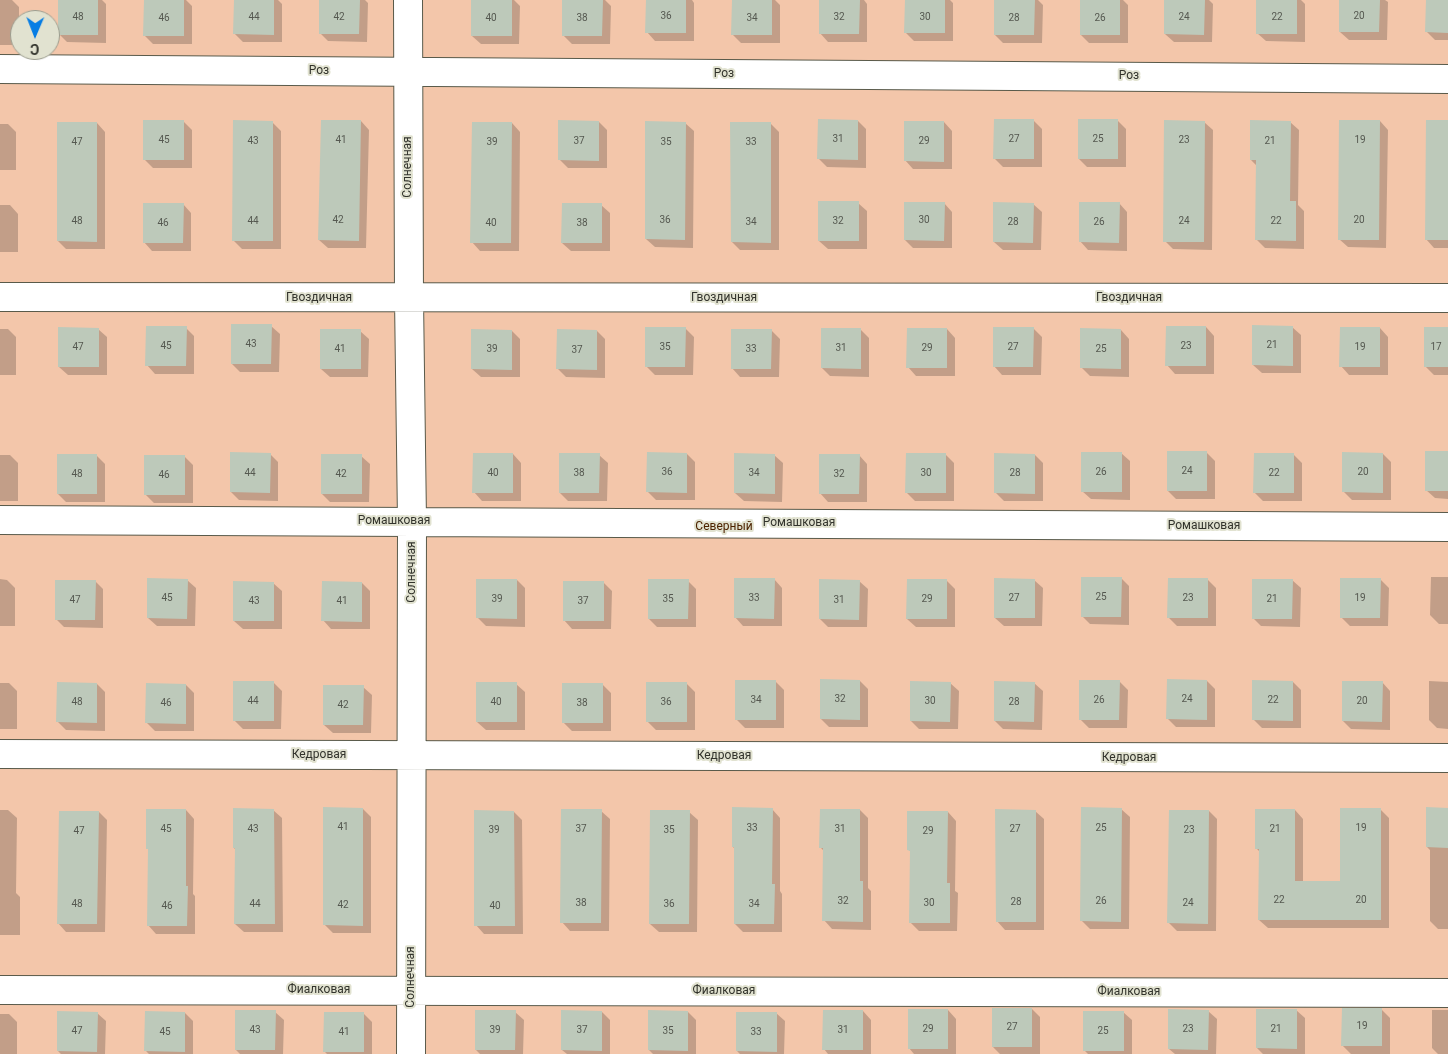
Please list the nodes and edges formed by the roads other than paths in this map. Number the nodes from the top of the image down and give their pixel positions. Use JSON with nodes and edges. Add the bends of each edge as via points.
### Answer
{"nodes":[{"id":1,"x":408,"y":0,"type":"edge"},
{"id":2,"x":0,"y":69,"type":"edge"},
{"id":3,"x":408,"y":72,"type":"junction"},
{"id":4,"x":1448,"y":79,"type":"edge"},
{"id":5,"x":0,"y":297,"type":"edge"},
{"id":6,"x":409,"y":298,"type":"junction"},
{"id":7,"x":1448,"y":298,"type":"edge"},
{"id":8,"x":0,"y":520,"type":"edge"},
{"id":9,"x":412,"y":521,"type":"junction"},
{"id":10,"x":1448,"y":527,"type":"edge"},
{"id":11,"x":0,"y":754,"type":"edge"},
{"id":12,"x":410,"y":755,"type":"junction"},
{"id":13,"x":1448,"y":758,"type":"edge"},
{"id":14,"x":0,"y":990,"type":"edge"},
{"id":15,"x":411,"y":990,"type":"junction"},
{"id":16,"x":1448,"y":993,"type":"edge"},
{"id":17,"x":411,"y":1054,"type":"edge"}],
"edges":[{"from":1,"to":3,"type":"street","name":"Солнечная"},
{"from":2,"to":3,"type":"street","name":"Роз"},
{"from":3,"to":4,"type":"street","name":"Роз"},
{"from":3,"to":6,"type":"street","name":"Солнечная"},
{"from":5,"to":6,"type":"street","name":"Гвоздичная"},
{"from":6,"to":7,"type":"street","name":"Гвоздичная"},
{"from":6,"to":9,"type":"street","name":"Солнечная"},
{"from":8,"to":9,"type":"street","name":"Ромашковая"},
{"from":9,"to":10,"type":"street","name":"Ромашковая"},
{"from":9,"to":12,"type":"street","name":"Солнечная"},
{"from":11,"to":12,"type":"street","name":"Кедровая"},
{"from":12,"to":13,"type":"street","name":"Кедровая"},
{"from":12,"to":15,"type":"street","name":"Солнечная"},
{"from":14,"to":15,"type":"street","name":"Фиалковая"},
{"from":15,"to":16,"type":"street","name":"Фиалковая"},
{"from":15,"to":17,"type":"street","name":"Солнечная"}]}
